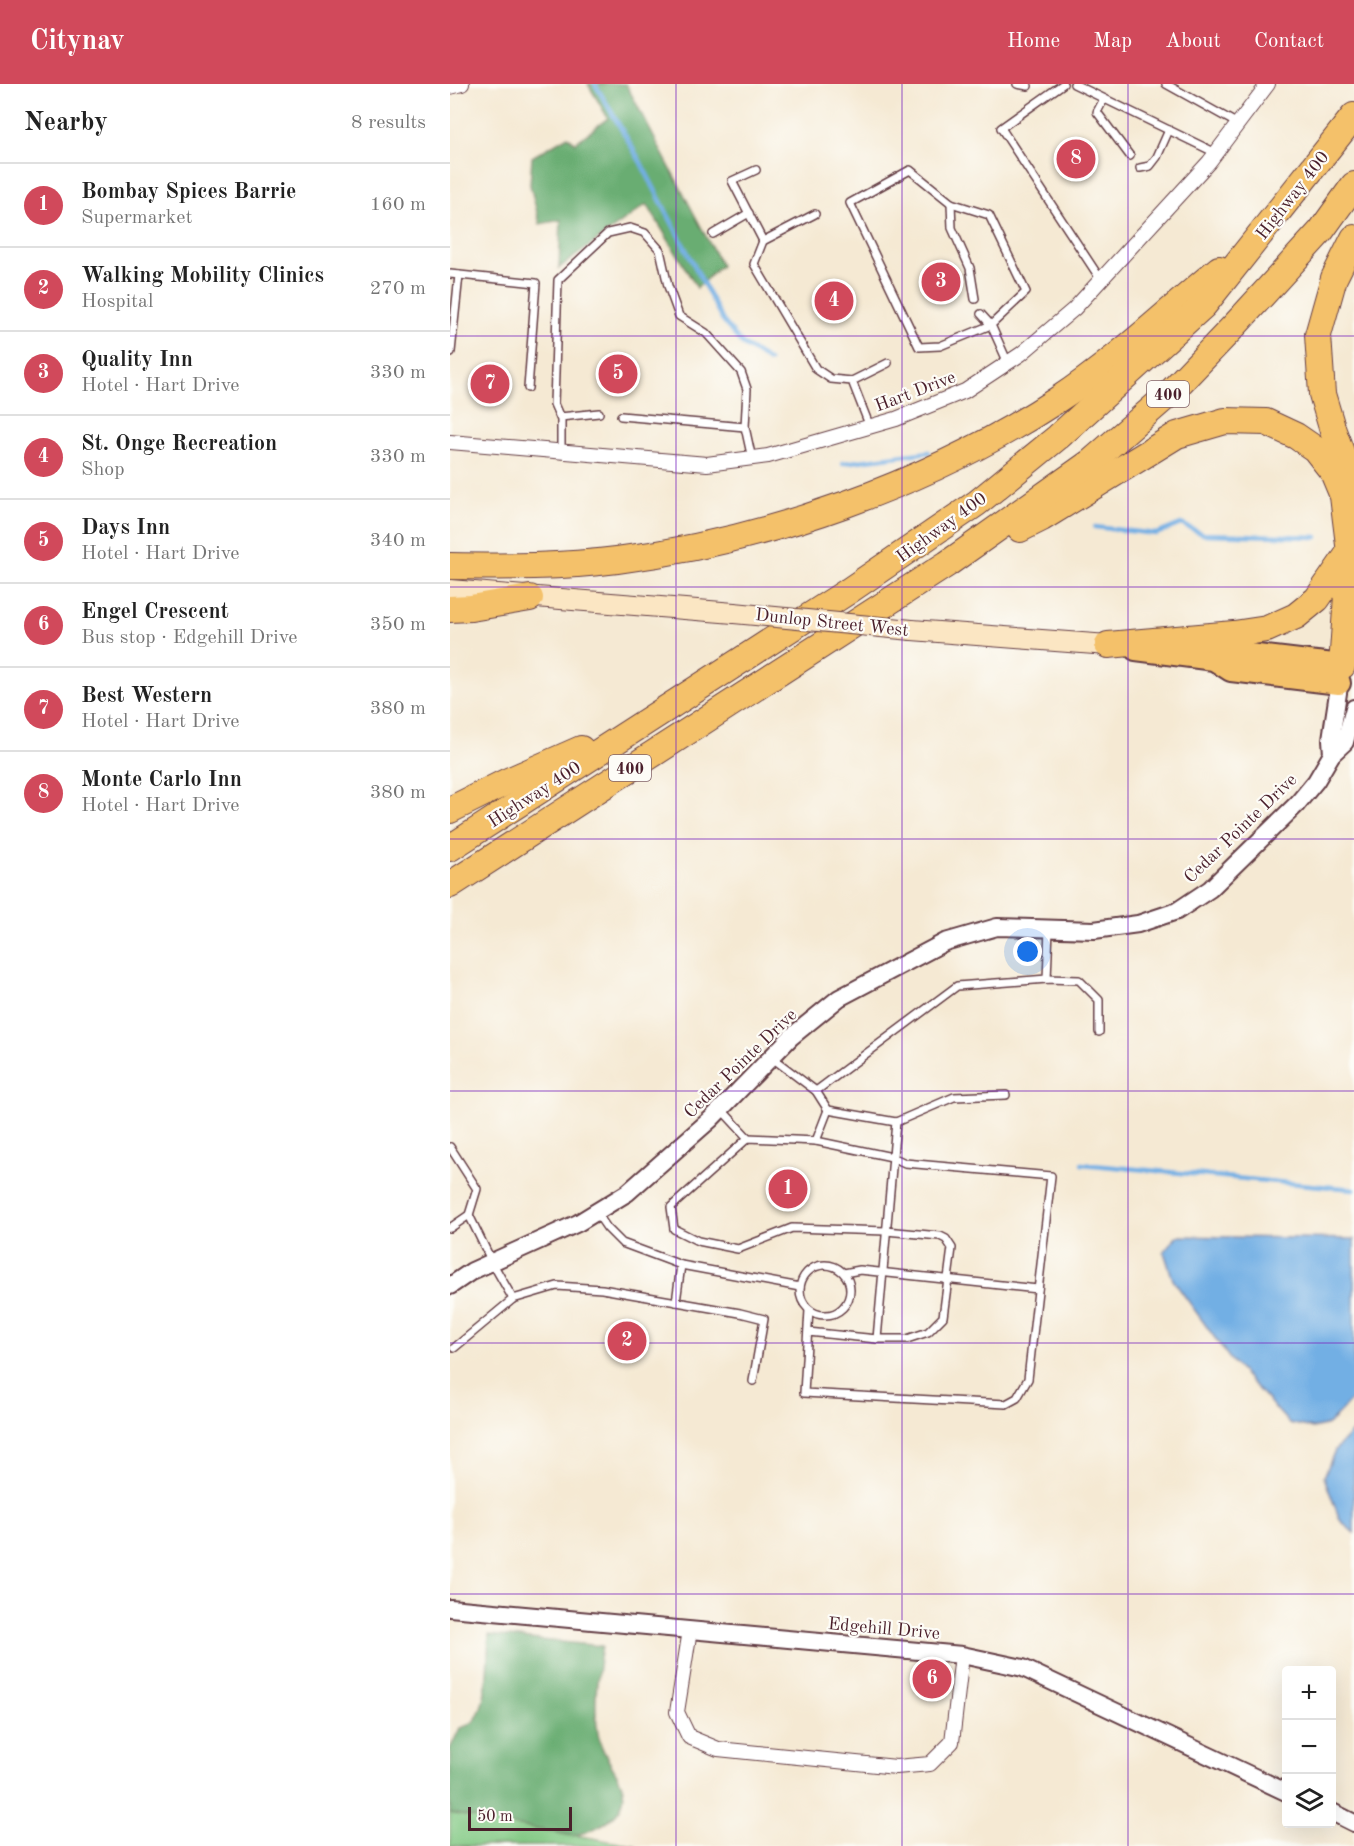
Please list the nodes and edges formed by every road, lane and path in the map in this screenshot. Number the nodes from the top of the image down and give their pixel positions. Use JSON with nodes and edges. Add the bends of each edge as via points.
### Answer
{"nodes":[{"id":1,"x":462,"y":84,"type":"edge"},
{"id":2,"x":1017,"y":84,"type":"edge"},
{"id":3,"x":1063,"y":84,"type":"edge"},
{"id":4,"x":1074,"y":84,"type":"edge"},
{"id":5,"x":1166,"y":84,"type":"edge"},
{"id":6,"x":1268,"y":84,"type":"edge"},
{"id":7,"x":1028,"y":86,"type":"dead end"},
{"id":8,"x":450,"y":87,"type":"edge"},
{"id":9,"x":1104,"y":99,"type":"junction"},
{"id":10,"x":1354,"y":116,"type":"edge"},
{"id":11,"x":1238,"y":124,"type":"junction"},
{"id":12,"x":1168,"y":130,"type":"junction"},
{"id":13,"x":1216,"y":153,"type":"junction"},
{"id":14,"x":1130,"y":156,"type":"dead end"},
{"id":15,"x":1140,"y":168,"type":"dead end"},
{"id":16,"x":756,"y":170,"type":"dead end"},
{"id":17,"x":1354,"y":185,"type":"edge"},
{"id":18,"x":951,"y":202,"type":"junction"},
{"id":19,"x":749,"y":213,"type":"junction"},
{"id":20,"x":814,"y":214,"type":"dead end"},
{"id":21,"x":1265,"y":230,"type":"junction"},
{"id":22,"x":713,"y":234,"type":"dead end"},
{"id":23,"x":1354,"y":238,"type":"edge"},
{"id":24,"x":763,"y":241,"type":"junction"},
{"id":25,"x":450,"y":274,"type":"edge"},
{"id":26,"x":459,"y":275,"type":"junction"},
{"id":27,"x":1101,"y":280,"type":"junction"},
{"id":28,"x":975,"y":299,"type":"dead end"},
{"id":29,"x":981,"y":314,"type":"dead end"},
{"id":30,"x":991,"y":325,"type":"junction"},
{"id":31,"x":451,"y":352,"type":"edge"},
{"id":32,"x":888,"y":363,"type":"dead end"},
{"id":33,"x":1008,"y":363,"type":"junction"},
{"id":34,"x":852,"y":381,"type":"junction"},
{"id":35,"x":528,"y":388,"type":"dead end"},
{"id":36,"x":599,"y":413,"type":"dead end"},
{"id":37,"x":621,"y":416,"type":"dead end"},
{"id":38,"x":560,"y":417,"type":"junction"},
{"id":39,"x":745,"y":427,"type":"junction"},
{"id":40,"x":870,"y":427,"type":"junction"},
{"id":41,"x":450,"y":442,"type":"edge"},
{"id":42,"x":561,"y":451,"type":"junction"},
{"id":43,"x":752,"y":459,"type":"junction"},
{"id":44,"x":1354,"y":486,"type":"edge"},
{"id":45,"x":1350,"y":553,"type":"junction"},
{"id":46,"x":947,"y":564,"type":"junction"},
{"id":47,"x":450,"y":566,"type":"edge"},
{"id":48,"x":450,"y":590,"type":"edge"},
{"id":49,"x":530,"y":598,"type":"junction"},
{"id":50,"x":450,"y":609,"type":"edge"},
{"id":51,"x":1108,"y":645,"type":"junction"},
{"id":52,"x":1347,"y":676,"type":"edge"},
{"id":53,"x":1354,"y":708,"type":"edge"},
{"id":54,"x":650,"y":719,"type":"junction"},
{"id":55,"x":1332,"y":753,"type":"junction"},
{"id":56,"x":450,"y":810,"type":"edge"},
{"id":57,"x":450,"y":848,"type":"edge"},
{"id":58,"x":450,"y":885,"type":"edge"},
{"id":59,"x":1049,"y":928,"type":"junction"},
{"id":60,"x":1047,"y":979,"type":"junction"},
{"id":61,"x":1099,"y":1032,"type":"dead end"},
{"id":62,"x":771,"y":1057,"type":"junction"},
{"id":63,"x":816,"y":1091,"type":"junction"},
{"id":64,"x":1006,"y":1095,"type":"dead end"},
{"id":65,"x":721,"y":1109,"type":"junction"},
{"id":66,"x":828,"y":1110,"type":"junction"},
{"id":67,"x":896,"y":1122,"type":"junction"},
{"id":68,"x":748,"y":1138,"type":"junction"},
{"id":69,"x":816,"y":1142,"type":"junction"},
{"id":70,"x":450,"y":1147,"type":"edge"},
{"id":71,"x":892,"y":1157,"type":"junction"},
{"id":72,"x":596,"y":1212,"type":"junction"},
{"id":73,"x":469,"y":1215,"type":"junction"},
{"id":74,"x":450,"y":1228,"type":"edge"},
{"id":75,"x":886,"y":1231,"type":"junction"},
{"id":76,"x":492,"y":1262,"type":"junction"},
{"id":77,"x":681,"y":1265,"type":"junction"},
{"id":78,"x":882,"y":1272,"type":"junction"},
{"id":79,"x":844,"y":1273,"type":"junction"},
{"id":80,"x":948,"y":1280,"type":"junction"},
{"id":81,"x":450,"y":1286,"type":"edge"},
{"id":82,"x":800,"y":1287,"type":"junction"},
{"id":83,"x":1038,"y":1289,"type":"junction"},
{"id":84,"x":513,"y":1299,"type":"junction"},
{"id":85,"x":676,"y":1302,"type":"junction"},
{"id":86,"x":809,"y":1310,"type":"junction"},
{"id":87,"x":808,"y":1332,"type":"junction"},
{"id":88,"x":876,"y":1339,"type":"junction"},
{"id":89,"x":454,"y":1348,"type":"dead end"},
{"id":90,"x":753,"y":1381,"type":"dead end"},
{"id":91,"x":450,"y":1608,"type":"edge"},
{"id":92,"x":690,"y":1630,"type":"junction"},
{"id":93,"x":962,"y":1655,"type":"junction"},
{"id":94,"x":1282,"y":1790,"type":"edge"},
{"id":95,"x":1336,"y":1814,"type":"edge"},
{"id":96,"x":1354,"y":1823,"type":"edge"}],
"edges":[{"from":1,"to":8,"type":"street"},
{"from":2,"to":7,"type":"lane"},
{"from":3,"to":27,"type":"lane","via":[[1000,128]]},
{"from":4,"to":9,"type":"lane"},
{"from":5,"to":11,"type":"lane"},
{"from":6,"to":11,"type":"street","name":"Hart Drive"},
{"from":9,"to":12,"type":"lane"},
{"from":9,"to":14,"type":"lane","via":[[1097,112]]},
{"from":10,"to":21,"type":"highway","name":"Highway 400","number":"400"},
{"from":11,"to":13,"type":"street","name":"Hart Drive"},
{"from":12,"to":13,"type":"lane"},
{"from":12,"to":15,"type":"lane","via":[[1157,158],[1150,166]]},
{"from":13,"to":27,"type":"street","name":"Hart Drive"},
{"from":16,"to":19,"type":"lane","via":[[732,181]]},
{"from":17,"to":46,"type":"highway","name":"Highway 400","number":"400","via":[[1322,231],[1167,395],[1091,462]]},
{"from":18,"to":28,"type":"lane","via":[[952,228],[970,268]]},
{"from":18,"to":30,"type":"lane","via":[[989,215],[1026,292]]},
{"from":18,"to":30,"type":"lane","via":[[910,170],[850,203],[919,347],[940,346]]},
{"from":19,"to":22,"type":"lane"},
{"from":19,"to":24,"type":"lane"},
{"from":20,"to":24,"type":"lane"},
{"from":21,"to":47,"type":"highway","via":[[1104,366],[1057,400],[916,477],[805,517],[679,550],[616,560],[518,567]]},
{"from":21,"to":54,"type":"highway","name":"Highway 400","number":"400","via":[[1204,305],[1058,437],[977,503]]},
{"from":23,"to":44,"type":"highway","via":[[1334,278],[1318,335],[1322,394]]},
{"from":24,"to":34,"type":"lane","via":[[754,264],[816,369],[831,379]]},
{"from":25,"to":26,"type":"lane"},
{"from":26,"to":31,"type":"lane"},
{"from":26,"to":35,"type":"lane","via":[[536,282]]},
{"from":27,"to":33,"type":"street","name":"Hart Drive","via":[[1074,309]]},
{"from":29,"to":30,"type":"lane"},
{"from":30,"to":33,"type":"lane"},
{"from":32,"to":34,"type":"lane"},
{"from":33,"to":40,"type":"street","name":"Hart Drive","via":[[965,391]]},
{"from":34,"to":40,"type":"lane"},
{"from":36,"to":38,"type":"lane"},
{"from":37,"to":39,"type":"lane"},
{"from":38,"to":39,"type":"lane","via":[[554,404],[558,280],[608,234],[630,228],[645,233],[660,250],[679,316],[706,333],[741,372],[747,389]]},
{"from":38,"to":42,"type":"lane"},
{"from":39,"to":43,"type":"lane"},
{"from":40,"to":43,"type":"street","name":"Hart Drive"},
{"from":41,"to":42,"type":"street","name":"Hart Drive"},
{"from":42,"to":43,"type":"street","name":"Hart Drive","via":[[707,464]]},
{"from":45,"to":46,"type":"highway","via":[[1343,496],[1315,449],[1266,422],[1225,421],[1177,435],[1042,518]]},
{"from":45,"to":51,"type":"highway","via":[[1317,599],[1296,616],[1267,629]]},
{"from":45,"to":52,"type":"highway"},
{"from":46,"to":58,"type":"highway","name":"Highway 400","number":"400"},
{"from":48,"to":49,"type":"main road","name":"Dunlop Street West"},
{"from":49,"to":50,"type":"highway"},
{"from":49,"to":51,"type":"main road","name":"Dunlop Street West","bridge":true},
{"from":51,"to":52,"type":"main road","name":"Dunlop Street West","via":[[1214,659],[1232,653]]},
{"from":52,"to":55,"type":"street","name":"Cedar Pointe Drive","via":[[1330,739]]},
{"from":53,"to":55,"type":"street","name":"Cedar Pointe Drive","via":[[1345,742]]},
{"from":54,"to":56,"type":"highway"},
{"from":54,"to":57,"type":"highway","name":"Highway 400","number":"400"},
{"from":55,"to":59,"type":"street","name":"Cedar Pointe Drive","via":[[1297,804],[1210,889],[1177,911],[1138,924],[1094,930]]},
{"from":59,"to":60,"type":"lane"},
{"from":59,"to":62,"type":"street","name":"Cedar Pointe Drive","via":[[997,927],[945,942],[839,998]]},
{"from":60,"to":61,"type":"lane","via":[[1078,980],[1099,999]]},
{"from":60,"to":63,"type":"lane","via":[[957,986]]},
{"from":62,"to":63,"type":"lane"},
{"from":62,"to":65,"type":"street","name":"Cedar Pointe Drive"},
{"from":63,"to":66,"type":"lane"},
{"from":64,"to":67,"type":"lane","via":[[954,1097]]},
{"from":65,"to":68,"type":"lane"},
{"from":65,"to":72,"type":"street","name":"Cedar Pointe Drive","via":[[627,1193]]},
{"from":66,"to":67,"type":"lane"},
{"from":66,"to":69,"type":"lane"},
{"from":67,"to":71,"type":"lane"},
{"from":68,"to":69,"type":"lane"},
{"from":68,"to":75,"type":"lane","via":[[671,1207],[674,1229],[698,1241],[738,1249],[792,1228]]},
{"from":69,"to":71,"type":"lane"},
{"from":70,"to":73,"type":"lane","via":[[477,1189]]},
{"from":71,"to":75,"type":"lane"},
{"from":71,"to":83,"type":"lane","via":[[905,1163],[1051,1176]]},
{"from":72,"to":76,"type":"street","name":"Cedar Pointe Drive"},
{"from":72,"to":77,"type":"lane","via":[[622,1243]]},
{"from":73,"to":74,"type":"lane"},
{"from":73,"to":76,"type":"lane"},
{"from":75,"to":78,"type":"lane"},
{"from":75,"to":80,"type":"lane","via":[[946,1239],[952,1248]]},
{"from":76,"to":81,"type":"street","name":"Cedar Pointe Drive"},
{"from":76,"to":84,"type":"lane"},
{"from":77,"to":82,"type":"lane"},
{"from":77,"to":85,"type":"lane"},
{"from":78,"to":79,"type":"lane"},
{"from":78,"to":80,"type":"lane"},
{"from":78,"to":88,"type":"lane"},
{"from":79,"to":82,"type":"lane","via":[[830,1265],[813,1267]]},
{"from":79,"to":86,"type":"lane","via":[[851,1288],[841,1310],[825,1316]]},
{"from":80,"to":83,"type":"lane"},
{"from":80,"to":88,"type":"lane","via":[[944,1317],[928,1332],[907,1339]]},
{"from":82,"to":86,"type":"lane"},
{"from":83,"to":87,"type":"lane","via":[[1028,1379],[1017,1398],[1006,1404],[804,1393]]},
{"from":84,"to":85,"type":"lane","via":[[557,1286],[602,1289]]},
{"from":84,"to":89,"type":"lane"},
{"from":85,"to":90,"type":"lane","via":[[764,1319]]},
{"from":86,"to":87,"type":"lane"},
{"from":87,"to":88,"type":"lane"},
{"from":91,"to":92,"type":"street","name":"Edgehill Drive"},
{"from":92,"to":93,"type":"street","name":"Edgehill Drive"},
{"from":92,"to":93,"type":"street","via":[[677,1712],[689,1737],[718,1749],[896,1767],[930,1764],[952,1742]]},
{"from":93,"to":94,"type":"street","name":"Edgehill Drive","via":[[1023,1668]]},
{"from":95,"to":96,"type":"street"}]}
